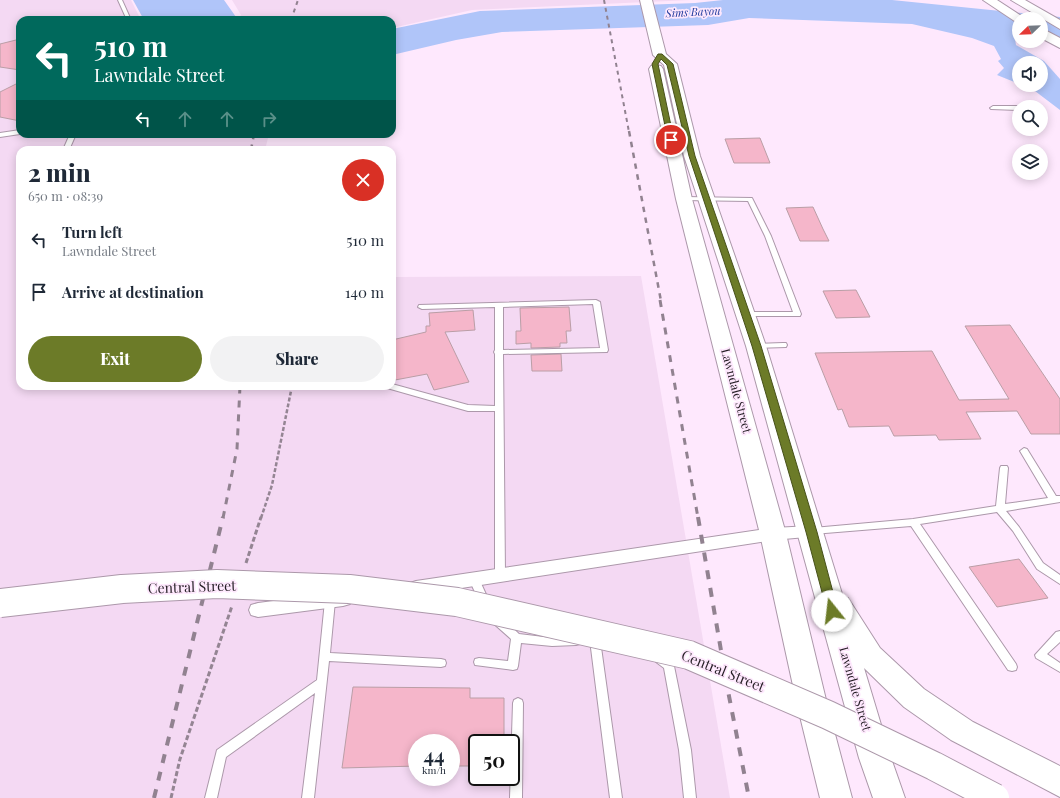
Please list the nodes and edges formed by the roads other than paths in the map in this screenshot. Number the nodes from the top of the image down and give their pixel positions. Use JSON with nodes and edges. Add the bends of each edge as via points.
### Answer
{"nodes":[{"id":1,"x":120,"y":0,"type":"edge"},
{"id":2,"x":646,"y":0,"type":"edge"},
{"id":3,"x":985,"y":0,"type":"edge"},
{"id":4,"x":989,"y":0,"type":"edge"},
{"id":5,"x":1017,"y":0,"type":"edge"},
{"id":6,"x":1001,"y":8,"type":"junction"},
{"id":7,"x":1012,"y":14,"type":"edge"},
{"id":8,"x":127,"y":16,"type":"edge"},
{"id":9,"x":1060,"y":25,"type":"edge"},
{"id":10,"x":1048,"y":36,"type":"edge"},
{"id":11,"x":1060,"y":44,"type":"edge"},
{"id":12,"x":659,"y":52,"type":"junction"},
{"id":13,"x":993,"y":108,"type":"dead end"},
{"id":14,"x":1012,"y":108,"type":"edge"},
{"id":15,"x":16,"y":133,"type":"edge"},
{"id":16,"x":0,"y":135,"type":"edge"},
{"id":17,"x":684,"y":199,"type":"junction"},
{"id":18,"x":705,"y":199,"type":"junction"},
{"id":19,"x":499,"y":305,"type":"junction"},
{"id":20,"x":422,"y":307,"type":"dead end"},
{"id":21,"x":745,"y":314,"type":"junction"},
{"id":22,"x":783,"y":345,"type":"dead end"},
{"id":23,"x":756,"y":346,"type":"junction"},
{"id":24,"x":498,"y":352,"type":"junction"},
{"id":25,"x":396,"y":388,"type":"edge"},
{"id":26,"x":499,"y":409,"type":"junction"},
{"id":27,"x":1024,"y":451,"type":"dead end"},
{"id":28,"x":1004,"y":468,"type":"dead end"},
{"id":29,"x":1057,"y":499,"type":"edge"},
{"id":30,"x":1000,"y":509,"type":"junction"},
{"id":31,"x":913,"y":522,"type":"junction"},
{"id":32,"x":811,"y":532,"type":"junction"},
{"id":33,"x":773,"y":534,"type":"junction"},
{"id":34,"x":500,"y":575,"type":"junction"},
{"id":35,"x":474,"y":579,"type":"junction"},
{"id":36,"x":1060,"y":580,"type":"edge"},
{"id":37,"x":825,"y":587,"type":"junction"},
{"id":38,"x":330,"y":601,"type":"junction"},
{"id":39,"x":0,"y":603,"type":"edge"},
{"id":40,"x":258,"y":610,"type":"dead end"},
{"id":41,"x":1060,"y":635,"type":"edge"},
{"id":42,"x":516,"y":638,"type":"junction"},
{"id":43,"x":595,"y":640,"type":"junction"},
{"id":44,"x":326,"y":657,"type":"junction"},
{"id":45,"x":479,"y":662,"type":"dead end"},
{"id":46,"x":441,"y":663,"type":"dead end"},
{"id":47,"x":1012,"y":667,"type":"dead end"},
{"id":48,"x":1060,"y":668,"type":"edge"},
{"id":49,"x":321,"y":683,"type":"junction"},
{"id":50,"x":518,"y":703,"type":"dead end"},
{"id":51,"x":1060,"y":782,"type":"edge"},
{"id":52,"x":211,"y":798,"type":"edge"},
{"id":53,"x":308,"y":798,"type":"edge"},
{"id":54,"x":516,"y":798,"type":"edge"},
{"id":55,"x":616,"y":798,"type":"edge"},
{"id":56,"x":690,"y":798,"type":"edge"},
{"id":57,"x":836,"y":798,"type":"edge"},
{"id":58,"x":889,"y":798,"type":"edge"},
{"id":59,"x":995,"y":798,"type":"edge"}],
"edges":[{"from":1,"to":8,"type":"lane"},
{"from":2,"to":12,"type":"main road","name":"Lawndale Street"},
{"from":3,"to":6,"type":"main road"},
{"from":4,"to":6,"type":"main road"},
{"from":5,"to":9,"type":"main road"},
{"from":6,"to":7,"type":"main road"},
{"from":10,"to":11,"type":"main road"},
{"from":12,"to":17,"type":"main road","name":"Lawndale Street","via":[[655,64]]},
{"from":12,"to":18,"type":"main road","name":"Lawndale Street","via":[[670,64]]},
{"from":13,"to":14,"type":"lane"},
{"from":15,"to":16,"type":"lane"},
{"from":17,"to":18,"type":"lane"},
{"from":17,"to":33,"type":"main road","name":"Lawndale Street"},
{"from":18,"to":21,"type":"main road","name":"Lawndale Street"},
{"from":18,"to":21,"type":"lane","via":[[750,199],[768,236],[797,314]]},
{"from":19,"to":20,"type":"lane"},
{"from":19,"to":24,"type":"lane"},
{"from":19,"to":24,"type":"lane","via":[[596,302],[604,350]]},
{"from":21,"to":23,"type":"main road","name":"Lawndale Street"},
{"from":22,"to":23,"type":"lane"},
{"from":23,"to":32,"type":"main road","name":"Lawndale Street"},
{"from":24,"to":26,"type":"lane"},
{"from":25,"to":26,"type":"lane","via":[[468,408]]},
{"from":26,"to":34,"type":"lane"},
{"from":27,"to":29,"type":"lane"},
{"from":28,"to":30,"type":"lane"},
{"from":29,"to":30,"type":"lane"},
{"from":30,"to":31,"type":"lane"},
{"from":30,"to":36,"type":"lane","via":[[1016,528],[1040,566]]},
{"from":31,"to":32,"type":"lane"},
{"from":31,"to":47,"type":"lane"},
{"from":32,"to":33,"type":"street"},
{"from":32,"to":37,"type":"main road","name":"Lawndale Street"},
{"from":33,"to":34,"type":"street"},
{"from":33,"to":57,"type":"main road","name":"Lawndale Street"},
{"from":34,"to":35,"type":"street"},
{"from":35,"to":38,"type":"street"},
{"from":35,"to":42,"type":"lane","via":[[488,611]]},
{"from":37,"to":51,"type":"main road","via":[[870,656],[914,698],[962,731]]},
{"from":37,"to":58,"type":"main road","name":"Lawndale Street"},
{"from":38,"to":40,"type":"street"},
{"from":38,"to":44,"type":"lane"},
{"from":39,"to":59,"type":"main road","name":"Central Street","bridge":true,"via":[[122,589],[217,584],[349,589],[457,602],[689,655],[828,715]]},
{"from":41,"to":48,"type":"lane","via":[[1040,655]]},
{"from":42,"to":43,"type":"lane","via":[[552,642]]},
{"from":42,"to":45,"type":"lane","via":[[513,666]]},
{"from":43,"to":55,"type":"lane"},
{"from":43,"to":56,"type":"lane","via":[[644,645],[669,666],[685,750]]},
{"from":44,"to":46,"type":"lane"},
{"from":44,"to":49,"type":"lane"},
{"from":49,"to":52,"type":"lane","via":[[221,754]]},
{"from":49,"to":53,"type":"lane"},
{"from":50,"to":54,"type":"lane"}]}
